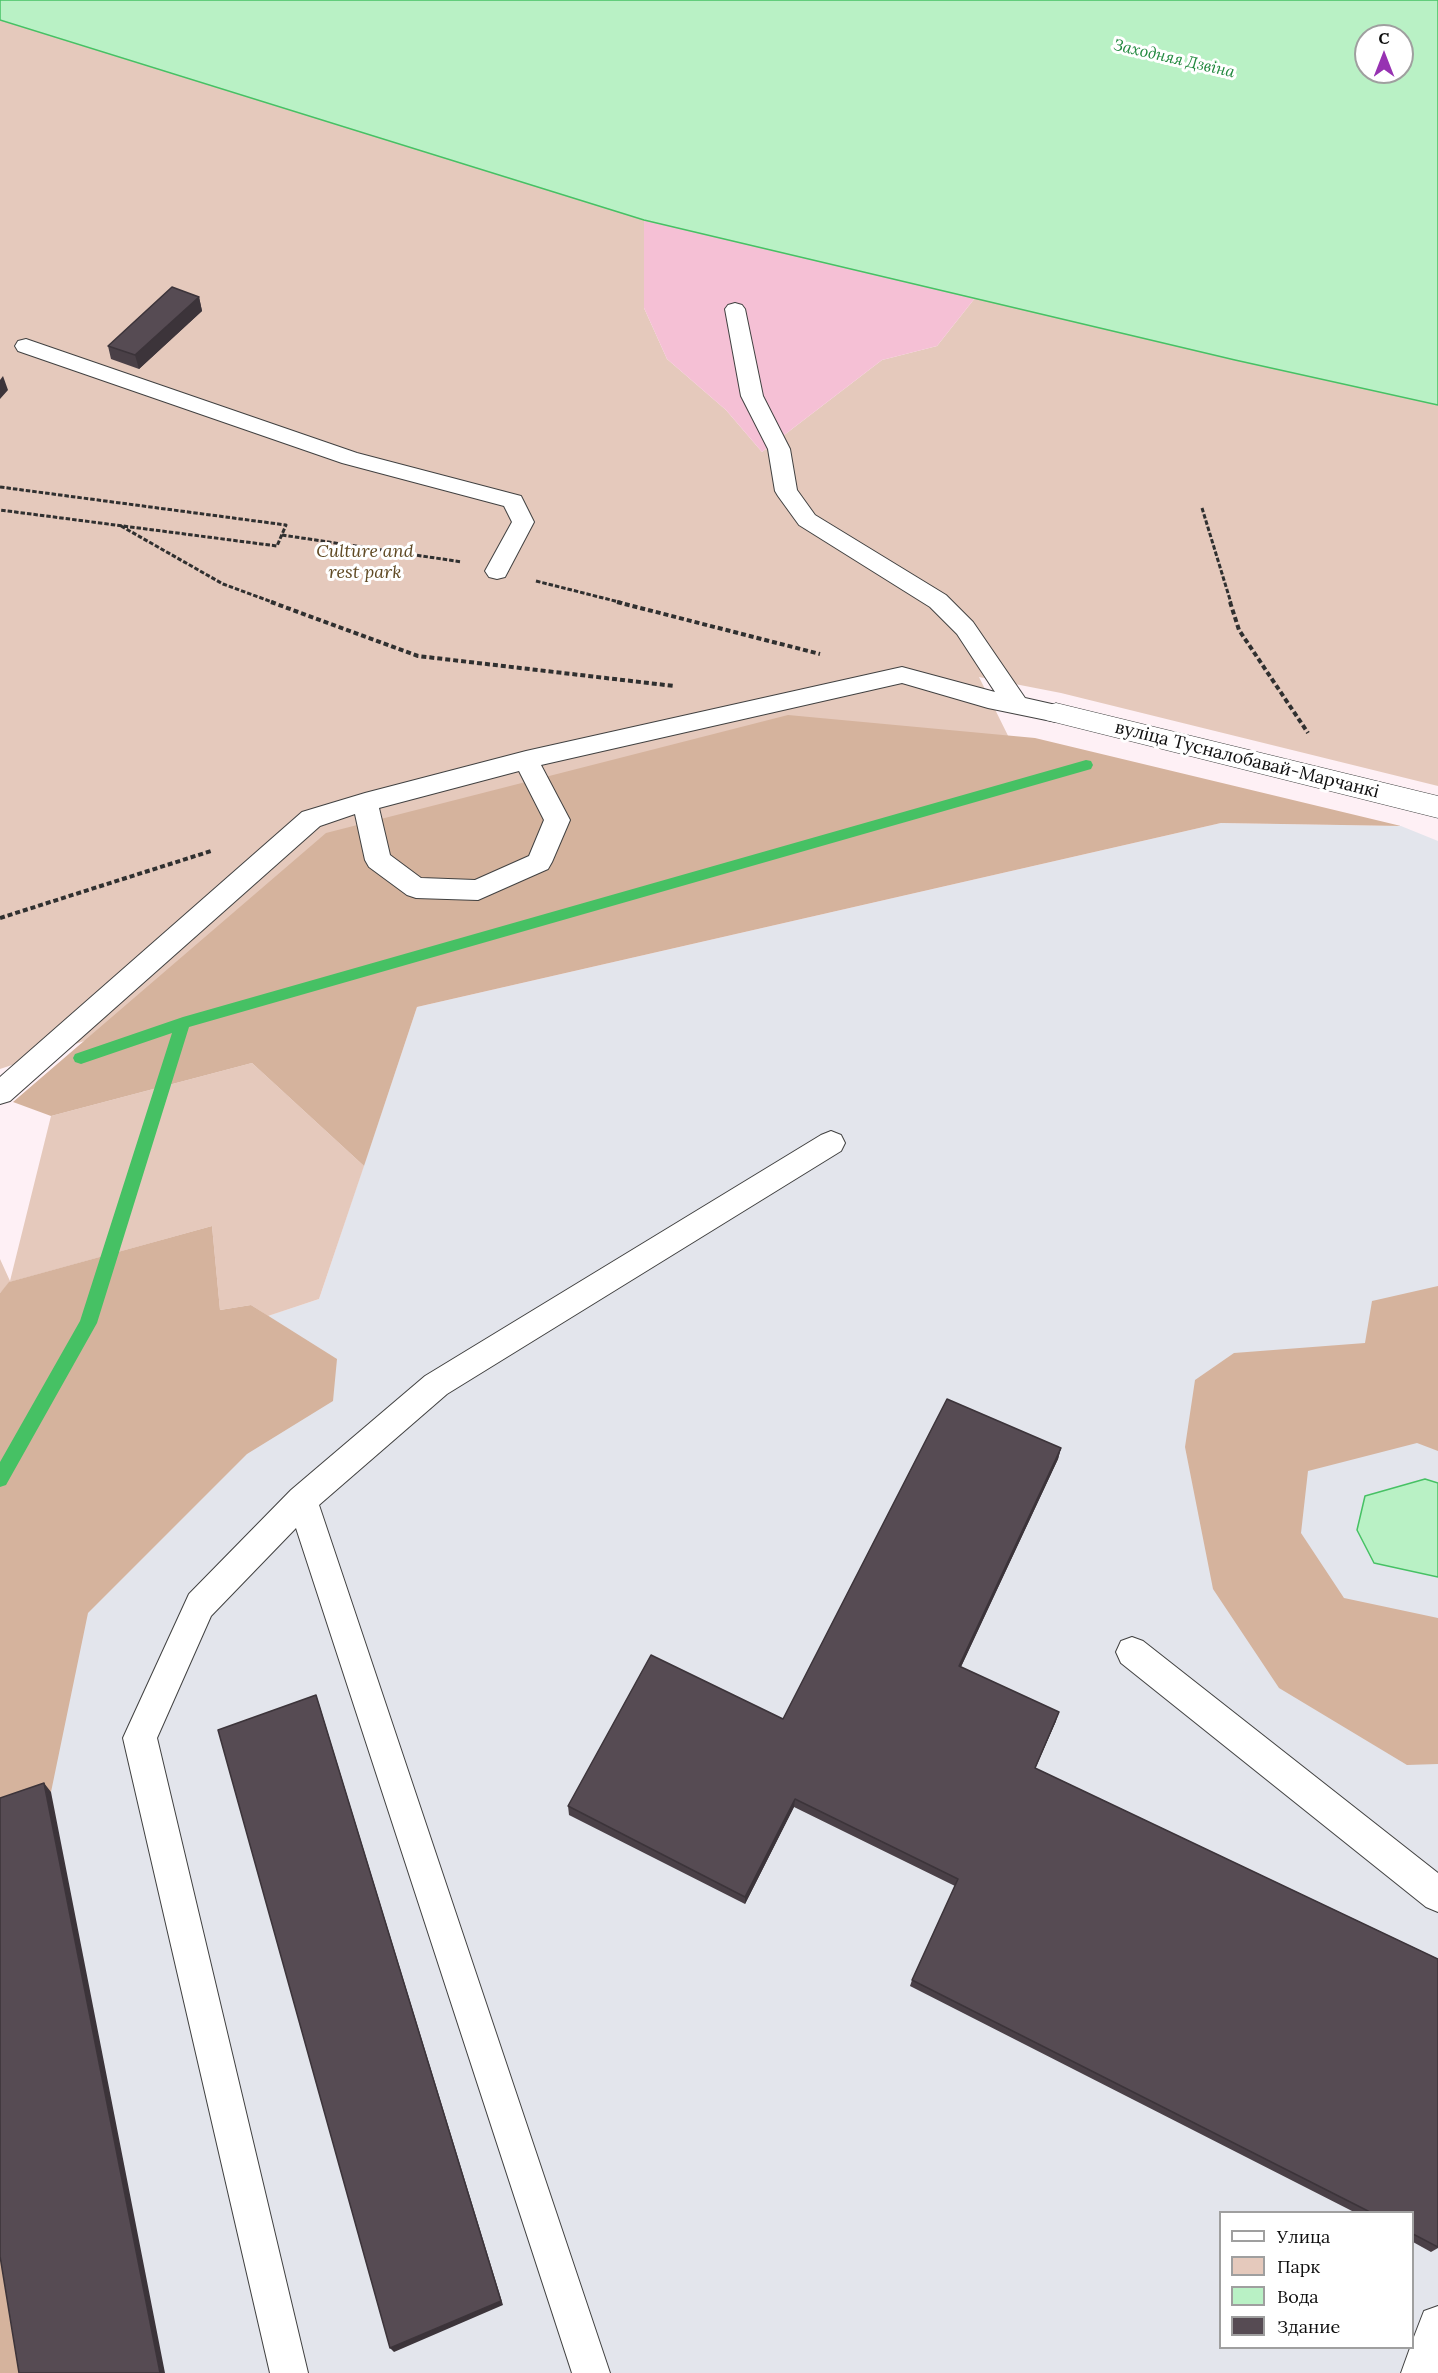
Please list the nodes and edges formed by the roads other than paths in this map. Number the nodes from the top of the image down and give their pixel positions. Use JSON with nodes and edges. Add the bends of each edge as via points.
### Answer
{"nodes":[{"id":1,"x":735,"y":309,"type":"dead end"},
{"id":2,"x":26,"y":346,"type":"dead end"},
{"id":3,"x":497,"y":571,"type":"road end"},
{"id":4,"x":1016,"y":705,"type":"junction"},
{"id":5,"x":1056,"y":713,"type":"joint"},
{"id":6,"x":526,"y":760,"type":"junction"},
{"id":7,"x":365,"y":802,"type":"junction"},
{"id":8,"x":1438,"y":807,"type":"edge"},
{"id":9,"x":0,"y":1093,"type":"edge"},
{"id":10,"x":831,"y":1143,"type":"dead end"},
{"id":11,"x":302,"y":1500,"type":"junction"},
{"id":12,"x":1132,"y":1652,"type":"dead end"},
{"id":13,"x":1438,"y":1895,"type":"edge"},
{"id":14,"x":1438,"y":2325,"type":"edge"},
{"id":15,"x":289,"y":2373,"type":"edge"},
{"id":16,"x":591,"y":2373,"type":"edge"},
{"id":17,"x":1420,"y":2373,"type":"edge"}],
"edges":[{"from":1,"to":4,"type":"lane","via":[[752,396],[779,449],[786,490],[801,513],[938,601],[965,628]]},
{"from":2,"to":3,"type":"lane","via":[[350,458],[513,501],[523,522]]},
{"from":4,"to":5,"type":"lane"},
{"from":4,"to":6,"type":"lane","via":[[902,675]]},
{"from":5,"to":8,"type":"street","name":"вуліца Тусналобавай-Марчанкі"},
{"from":6,"to":7,"type":"lane"},
{"from":6,"to":7,"type":"lane","via":[[557,820],[539,862],[478,890],[416,888],[378,860]]},
{"from":7,"to":9,"type":"lane","via":[[311,819]]},
{"from":10,"to":11,"type":"lane","via":[[436,1386]]},
{"from":11,"to":15,"type":"lane","via":[[200,1605],[140,1738]]},
{"from":11,"to":16,"type":"lane"},
{"from":12,"to":13,"type":"lane"},
{"from":14,"to":17,"type":"lane"}]}
